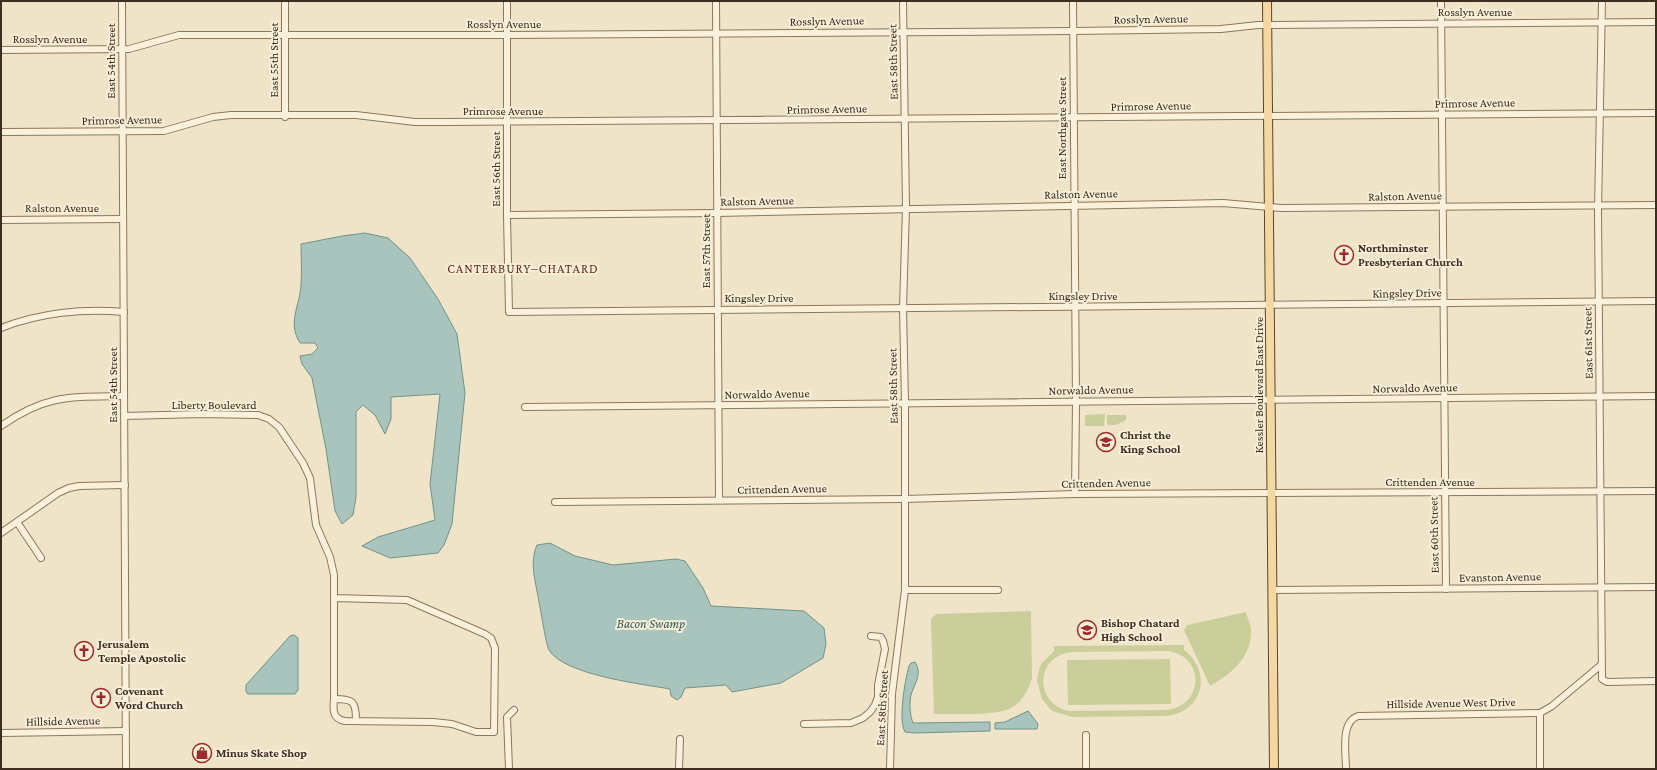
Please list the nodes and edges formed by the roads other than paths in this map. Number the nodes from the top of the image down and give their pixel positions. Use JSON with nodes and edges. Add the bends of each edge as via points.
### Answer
{"nodes":[{"id":1,"x":122,"y":1,"type":"edge"},
{"id":2,"x":284,"y":1,"type":"edge"},
{"id":3,"x":507,"y":1,"type":"edge"},
{"id":4,"x":716,"y":1,"type":"edge"},
{"id":5,"x":903,"y":1,"type":"edge"},
{"id":6,"x":1073,"y":1,"type":"edge"},
{"id":7,"x":1268,"y":1,"type":"edge"},
{"id":8,"x":1441,"y":1,"type":"edge"},
{"id":9,"x":1602,"y":1,"type":"edge"},
{"id":10,"x":1602,"y":22,"type":"junction"},
{"id":11,"x":1656,"y":22,"type":"edge"},
{"id":12,"x":1441,"y":24,"type":"junction"},
{"id":13,"x":1268,"y":25,"type":"junction"},
{"id":14,"x":903,"y":31,"type":"junction"},
{"id":15,"x":1073,"y":31,"type":"junction"},
{"id":16,"x":716,"y":34,"type":"junction"},
{"id":17,"x":285,"y":36,"type":"junction"},
{"id":18,"x":507,"y":36,"type":"junction"},
{"id":19,"x":122,"y":49,"type":"junction"},
{"id":20,"x":1,"y":50,"type":"edge"},
{"id":21,"x":1599,"y":113,"type":"junction"},
{"id":22,"x":1656,"y":113,"type":"edge"},
{"id":23,"x":1442,"y":114,"type":"junction"},
{"id":24,"x":1269,"y":116,"type":"junction"},
{"id":25,"x":285,"y":117,"type":"junction"},
{"id":26,"x":1073,"y":118,"type":"junction"},
{"id":27,"x":905,"y":119,"type":"junction"},
{"id":28,"x":717,"y":121,"type":"junction"},
{"id":29,"x":507,"y":122,"type":"junction"},
{"id":30,"x":1,"y":132,"type":"edge"},
{"id":31,"x":123,"y":132,"type":"junction"},
{"id":32,"x":1074,"y":205,"type":"junction"},
{"id":33,"x":1598,"y":205,"type":"junction"},
{"id":34,"x":1656,"y":205,"type":"edge"},
{"id":35,"x":1443,"y":206,"type":"junction"},
{"id":36,"x":1270,"y":207,"type":"junction"},
{"id":37,"x":906,"y":208,"type":"junction"},
{"id":38,"x":717,"y":213,"type":"junction"},
{"id":39,"x":507,"y":215,"type":"junction"},
{"id":40,"x":123,"y":219,"type":"junction"},
{"id":41,"x":1,"y":220,"type":"edge"},
{"id":42,"x":1656,"y":301,"type":"edge"},
{"id":43,"x":1598,"y":302,"type":"junction"},
{"id":44,"x":1444,"y":303,"type":"junction"},
{"id":45,"x":1271,"y":305,"type":"junction"},
{"id":46,"x":1075,"y":306,"type":"junction"},
{"id":47,"x":903,"y":308,"type":"junction"},
{"id":48,"x":718,"y":310,"type":"junction"},
{"id":49,"x":124,"y":312,"type":"junction"},
{"id":50,"x":510,"y":312,"type":"joint"},
{"id":51,"x":1,"y":328,"type":"edge"},
{"id":52,"x":124,"y":396,"type":"junction"},
{"id":53,"x":1656,"y":396,"type":"edge"},
{"id":54,"x":1599,"y":397,"type":"junction"},
{"id":55,"x":1444,"y":398,"type":"junction"},
{"id":56,"x":1271,"y":400,"type":"junction"},
{"id":57,"x":1076,"y":402,"type":"junction"},
{"id":58,"x":905,"y":403,"type":"junction"},
{"id":59,"x":718,"y":405,"type":"junction"},
{"id":60,"x":525,"y":407,"type":"dead end"},
{"id":61,"x":124,"y":416,"type":"junction"},
{"id":62,"x":1,"y":426,"type":"edge"},
{"id":63,"x":125,"y":485,"type":"junction"},
{"id":64,"x":1600,"y":492,"type":"junction"},
{"id":65,"x":1656,"y":492,"type":"edge"},
{"id":66,"x":1272,"y":493,"type":"junction"},
{"id":67,"x":1445,"y":493,"type":"junction"},
{"id":68,"x":1076,"y":494,"type":"junction"},
{"id":69,"x":904,"y":499,"type":"junction"},
{"id":70,"x":719,"y":500,"type":"junction"},
{"id":71,"x":555,"y":502,"type":"dead end"},
{"id":72,"x":17,"y":522,"type":"junction"},
{"id":73,"x":1,"y":533,"type":"edge"},
{"id":74,"x":41,"y":558,"type":"dead end"},
{"id":75,"x":1656,"y":586,"type":"edge"},
{"id":76,"x":1601,"y":587,"type":"junction"},
{"id":77,"x":1446,"y":589,"type":"junction"},
{"id":78,"x":905,"y":590,"type":"junction"},
{"id":79,"x":998,"y":590,"type":"dead end"},
{"id":80,"x":1273,"y":590,"type":"junction"},
{"id":81,"x":334,"y":598,"type":"junction"},
{"id":82,"x":871,"y":636,"type":"dead end"},
{"id":83,"x":1602,"y":665,"type":"junction"},
{"id":84,"x":1656,"y":681,"type":"edge"},
{"id":85,"x":878,"y":693,"type":"junction"},
{"id":86,"x":892,"y":694,"type":"junction"},
{"id":87,"x":334,"y":699,"type":"junction"},
{"id":88,"x":514,"y":710,"type":"dead end"},
{"id":89,"x":1540,"y":713,"type":"junction"},
{"id":90,"x":356,"y":720,"type":"junction"},
{"id":91,"x":804,"y":724,"type":"dead end"},
{"id":92,"x":126,"y":731,"type":"junction"},
{"id":93,"x":1,"y":733,"type":"edge"},
{"id":94,"x":1086,"y":736,"type":"dead end"},
{"id":95,"x":680,"y":739,"type":"dead end"},
{"id":96,"x":126,"y":769,"type":"edge"},
{"id":97,"x":509,"y":769,"type":"edge"},
{"id":98,"x":679,"y":769,"type":"edge"},
{"id":99,"x":890,"y":769,"type":"edge"},
{"id":100,"x":1086,"y":769,"type":"edge"},
{"id":101,"x":1274,"y":769,"type":"edge"},
{"id":102,"x":1346,"y":769,"type":"edge"},
{"id":103,"x":1540,"y":769,"type":"edge"}],
"edges":[{"from":1,"to":19,"type":"street","name":"East 54th Street"},
{"from":2,"to":17,"type":"street","name":"East 55th Street"},
{"from":3,"to":18,"type":"street","name":"East 56th Street"},
{"from":4,"to":16,"type":"street","name":"East 57th Street"},
{"from":5,"to":14,"type":"street","name":"East 58th Street"},
{"from":6,"to":15,"type":"street","name":"East Northgate Street"},
{"from":7,"to":13,"type":"main road","name":"Kessler Boulevard East Drive"},
{"from":8,"to":12,"type":"street","name":"East 60th Street"},
{"from":9,"to":10,"type":"street","name":"East 61st Street"},
{"from":10,"to":11,"type":"street","name":"Rosslyn Avenue"},
{"from":10,"to":12,"type":"street","name":"Rosslyn Avenue"},
{"from":10,"to":21,"type":"street","name":"East 61st Street"},
{"from":12,"to":13,"type":"street","name":"Rosslyn Avenue"},
{"from":12,"to":23,"type":"street","name":"East 60th Street"},
{"from":13,"to":15,"type":"street","name":"Rosslyn Avenue","via":[[1221,29]]},
{"from":13,"to":24,"type":"main road","name":"Kessler Boulevard East Drive"},
{"from":14,"to":15,"type":"street","name":"Rosslyn Avenue"},
{"from":14,"to":16,"type":"street","name":"Rosslyn Avenue"},
{"from":14,"to":27,"type":"street","name":"East 58th Street"},
{"from":15,"to":26,"type":"street","name":"East Northgate Street"},
{"from":16,"to":18,"type":"street","name":"Rosslyn Avenue"},
{"from":16,"to":28,"type":"street","name":"East 57th Street"},
{"from":17,"to":18,"type":"street","name":"Rosslyn Avenue"},
{"from":17,"to":19,"type":"street","name":"Rosslyn Avenue","via":[[175,36],[131,49]]},
{"from":17,"to":25,"type":"street","name":"East 55th Street"},
{"from":18,"to":29,"type":"street","name":"East 56th Street"},
{"from":19,"to":20,"type":"street","name":"Rosslyn Avenue"},
{"from":19,"to":31,"type":"street","name":"East 54th Street"},
{"from":21,"to":22,"type":"street","name":"Primrose Avenue"},
{"from":21,"to":23,"type":"street","name":"Primrose Avenue"},
{"from":21,"to":33,"type":"street","name":"East 61st Street"},
{"from":23,"to":24,"type":"street","name":"Primrose Avenue"},
{"from":23,"to":35,"type":"street","name":"East 60th Street"},
{"from":24,"to":26,"type":"street","name":"Primrose Avenue"},
{"from":24,"to":36,"type":"main road","name":"Kessler Boulevard East Drive"},
{"from":25,"to":29,"type":"street","name":"Primrose Avenue","via":[[356,115],[415,122]]},
{"from":25,"to":31,"type":"street","name":"Primrose Avenue","via":[[222,116],[170,130]]},
{"from":26,"to":27,"type":"street","name":"Primrose Avenue"},
{"from":26,"to":32,"type":"street","name":"East Northgate Street"},
{"from":27,"to":28,"type":"street","name":"Primrose Avenue"},
{"from":27,"to":37,"type":"street","name":"East 58th Street"},
{"from":28,"to":29,"type":"street","name":"Primrose Avenue"},
{"from":28,"to":38,"type":"street","name":"East 57th Street"},
{"from":29,"to":39,"type":"street","name":"East 56th Street"},
{"from":30,"to":31,"type":"street","name":"Primrose Avenue"},
{"from":31,"to":40,"type":"street","name":"East 54th Street"},
{"from":32,"to":36,"type":"street","name":"Ralston Avenue","via":[[1223,203]]},
{"from":32,"to":37,"type":"street","name":"Ralston Avenue"},
{"from":32,"to":46,"type":"street","name":"East Northgate Street"},
{"from":33,"to":34,"type":"street","name":"Ralston Avenue"},
{"from":33,"to":35,"type":"street","name":"Ralston Avenue"},
{"from":33,"to":43,"type":"street","name":"East 61st Street"},
{"from":35,"to":36,"type":"street","name":"Ralston Avenue"},
{"from":35,"to":44,"type":"street","name":"East 60th Street"},
{"from":36,"to":45,"type":"main road","name":"Kessler Boulevard East Drive"},
{"from":37,"to":38,"type":"street","name":"Ralston Avenue"},
{"from":37,"to":47,"type":"street","name":"East 58th Street"},
{"from":38,"to":39,"type":"street","name":"Ralston Avenue"},
{"from":38,"to":48,"type":"street","name":"East 57th Street"},
{"from":39,"to":50,"type":"street","name":"East 56th Street"},
{"from":40,"to":41,"type":"street","name":"Ralston Avenue"},
{"from":40,"to":49,"type":"street","name":"East 54th Street"},
{"from":42,"to":43,"type":"street","name":"Kingsley Drive"},
{"from":43,"to":44,"type":"street","name":"Kingsley Drive"},
{"from":43,"to":54,"type":"street","name":"East 61st Street"},
{"from":44,"to":45,"type":"street","name":"Kingsley Drive"},
{"from":44,"to":55,"type":"street","name":"East 60th Street"},
{"from":45,"to":46,"type":"street","name":"Kingsley Drive"},
{"from":45,"to":56,"type":"main road","name":"Kessler Boulevard East Drive"},
{"from":46,"to":47,"type":"street","name":"Kingsley Drive"},
{"from":46,"to":57,"type":"street","name":"East Northgate Street"},
{"from":47,"to":48,"type":"street","name":"Kingsley Drive"},
{"from":47,"to":58,"type":"street","name":"East 58th Street"},
{"from":48,"to":50,"type":"street","name":"Kingsley Drive"},
{"from":48,"to":59,"type":"street","name":"East 57th Street"},
{"from":49,"to":51,"type":"street","via":[[58,313]]},
{"from":49,"to":52,"type":"street","name":"East 54th Street"},
{"from":52,"to":61,"type":"street","name":"East 54th Street"},
{"from":52,"to":62,"type":"street","via":[[57,399],[29,408]]},
{"from":53,"to":54,"type":"street","name":"Norwaldo Avenue"},
{"from":54,"to":55,"type":"street","name":"Norwaldo Avenue"},
{"from":54,"to":64,"type":"street","name":"East 61st Street"},
{"from":55,"to":56,"type":"street","name":"Norwaldo Avenue"},
{"from":55,"to":67,"type":"street","name":"East 60th Street"},
{"from":56,"to":57,"type":"street","name":"Norwaldo Avenue"},
{"from":56,"to":66,"type":"main road","name":"Kessler Boulevard East Drive"},
{"from":57,"to":58,"type":"street","name":"Norwaldo Avenue"},
{"from":57,"to":68,"type":"street","name":"East Northgate Street"},
{"from":58,"to":59,"type":"street","name":"Norwaldo Avenue"},
{"from":58,"to":69,"type":"street","name":"East 58th Street"},
{"from":59,"to":60,"type":"street","name":"Norwaldo Avenue"},
{"from":59,"to":70,"type":"street","name":"East 57th Street"},
{"from":61,"to":63,"type":"street","name":"East 54th Street"},
{"from":61,"to":81,"type":"street","name":"Liberty Boulevard","via":[[258,415],[275,423],[290,441],[309,474],[316,525],[332,566],[335,581]]},
{"from":63,"to":72,"type":"street","via":[[69,488]]},
{"from":63,"to":92,"type":"street","name":"East 54th Street"},
{"from":64,"to":65,"type":"street","name":"Crittenden Avenue"},
{"from":64,"to":67,"type":"street","name":"Crittenden Avenue"},
{"from":64,"to":76,"type":"street","name":"East 61st Street"},
{"from":66,"to":67,"type":"street","name":"Crittenden Avenue"},
{"from":66,"to":68,"type":"street","name":"Crittenden Avenue"},
{"from":66,"to":80,"type":"main road","name":"Kessler Boulevard East Drive"},
{"from":67,"to":77,"type":"street","name":"East 60th Street"},
{"from":68,"to":69,"type":"street","name":"Crittenden Avenue"},
{"from":69,"to":70,"type":"street","name":"Crittenden Avenue"},
{"from":69,"to":78,"type":"street","name":"East 58th Street"},
{"from":70,"to":71,"type":"street","name":"Crittenden Avenue"},
{"from":72,"to":73,"type":"street"},
{"from":72,"to":74,"type":"street"},
{"from":75,"to":76,"type":"street","name":"Evanston Avenue"},
{"from":76,"to":77,"type":"street","name":"Evanston Avenue"},
{"from":76,"to":83,"type":"street","name":"East 61st Street"},
{"from":77,"to":80,"type":"street","name":"Evanston Avenue"},
{"from":78,"to":79,"type":"street"},
{"from":78,"to":86,"type":"street","name":"East 58th Street"},
{"from":80,"to":101,"type":"main road","name":"Kessler Boulevard East Drive"},
{"from":81,"to":87,"type":"street","name":"Liberty Boulevard"},
{"from":81,"to":90,"type":"street","name":"Liberty Boulevard","via":[[407,600],[488,636],[493,641],[494,732],[472,731],[443,723]]},
{"from":82,"to":85,"type":"street","via":[[881,636],[884,645]]},
{"from":83,"to":84,"type":"street","name":"East 61st Street","via":[[1602,679],[1607,682]]},
{"from":83,"to":89,"type":"street"},
{"from":85,"to":86,"type":"street"},
{"from":85,"to":91,"type":"street","via":[[873,708],[856,722]]},
{"from":86,"to":99,"type":"street","name":"East 58th Street"},
{"from":87,"to":90,"type":"street","via":[[346,699],[354,703]]},
{"from":87,"to":90,"type":"street","name":"Liberty Boulevard","via":[[333,711],[336,717],[342,721]]},
{"from":88,"to":97,"type":"street","via":[[507,717]]},
{"from":89,"to":102,"type":"street","name":"Hillside Avenue West Drive","via":[[1362,715],[1351,719],[1346,728]]},
{"from":89,"to":103,"type":"street"},
{"from":92,"to":93,"type":"street","name":"Hillside Avenue"},
{"from":92,"to":96,"type":"street","name":"East 54th Street"},
{"from":94,"to":100,"type":"street"},
{"from":95,"to":98,"type":"street"}]}
